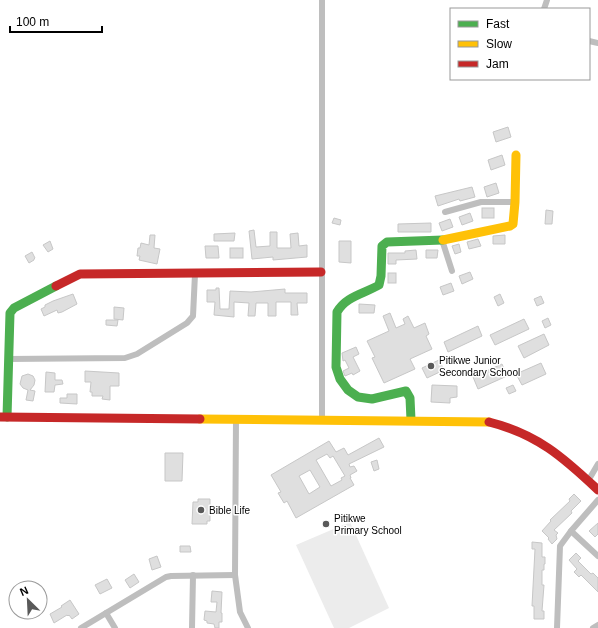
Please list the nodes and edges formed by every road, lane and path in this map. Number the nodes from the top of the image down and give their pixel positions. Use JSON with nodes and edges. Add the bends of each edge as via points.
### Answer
{"nodes":[{"id":1,"x":322,"y":0,"type":"edge"},
{"id":2,"x":516,"y":155,"type":"dead end"},
{"id":3,"x":515,"y":202,"type":"junction"},
{"id":4,"x":445,"y":212,"type":"dead end"},
{"id":5,"x":442,"y":240,"type":"junction"},
{"id":6,"x":452,"y":271,"type":"dead end"},
{"id":7,"x":321,"y":272,"type":"junction"},
{"id":8,"x":195,"y":274,"type":"junction"},
{"id":9,"x":8,"y":359,"type":"junction"},
{"id":10,"x":4,"y":417,"type":"edge"},
{"id":11,"x":236,"y":419,"type":"junction"},
{"id":12,"x":322,"y":419,"type":"junction"},
{"id":13,"x":411,"y":420,"type":"junction"},
{"id":14,"x":598,"y":464,"type":"edge"},
{"id":15,"x":588,"y":481,"type":"junction"},
{"id":16,"x":598,"y":490,"type":"edge"},
{"id":17,"x":598,"y":500,"type":"edge"},
{"id":18,"x":571,"y":531,"type":"junction"},
{"id":19,"x":598,"y":556,"type":"edge"},
{"id":20,"x":193,"y":575,"type":"junction"},
{"id":21,"x":234,"y":575,"type":"junction"},
{"id":22,"x":106,"y":613,"type":"junction"},
{"id":23,"x":598,"y":625,"type":"edge"},
{"id":24,"x":81,"y":628,"type":"edge"},
{"id":25,"x":115,"y":628,"type":"edge"},
{"id":26,"x":192,"y":628,"type":"edge"},
{"id":27,"x":248,"y":628,"type":"edge"},
{"id":28,"x":557,"y":628,"type":"edge"},
{"id":29,"x":593,"y":628,"type":"edge"}],
"edges":[{"from":1,"to":7,"type":"street"},
{"from":2,"to":3,"type":"street"},
{"from":3,"to":4,"type":"street","via":[[481,202]]},
{"from":3,"to":5,"type":"street","via":[[514,222],[511,225]]},
{"from":5,"to":6,"type":"street"},
{"from":5,"to":13,"type":"street","via":[[385,242],[382,246],[381,276],[378,285],[345,301],[337,312],[336,367],[344,385],[356,396],[368,399],[406,391],[410,398]]},
{"from":7,"to":8,"type":"street"},
{"from":7,"to":12,"type":"street"},
{"from":8,"to":9,"type":"street","via":[[191,320],[137,354],[125,358]]},
{"from":8,"to":9,"type":"street","via":[[80,274],[14,308],[9,318]]},
{"from":9,"to":10,"type":"street"},
{"from":10,"to":11,"type":"street"},
{"from":11,"to":12,"type":"street"},
{"from":11,"to":21,"type":"street"},
{"from":12,"to":13,"type":"street"},
{"from":13,"to":15,"type":"street","via":[[485,421],[514,428],[543,443]]},
{"from":14,"to":15,"type":"street"},
{"from":15,"to":16,"type":"street"},
{"from":17,"to":18,"type":"street"},
{"from":18,"to":19,"type":"street"},
{"from":18,"to":28,"type":"street","via":[[561,543],[560,549]]},
{"from":20,"to":21,"type":"street"},
{"from":20,"to":22,"type":"street","via":[[166,577]]},
{"from":20,"to":26,"type":"street"},
{"from":21,"to":27,"type":"street","via":[[239,608]]},
{"from":22,"to":24,"type":"street"},
{"from":22,"to":25,"type":"street"},
{"from":23,"to":29,"type":"street"}]}
